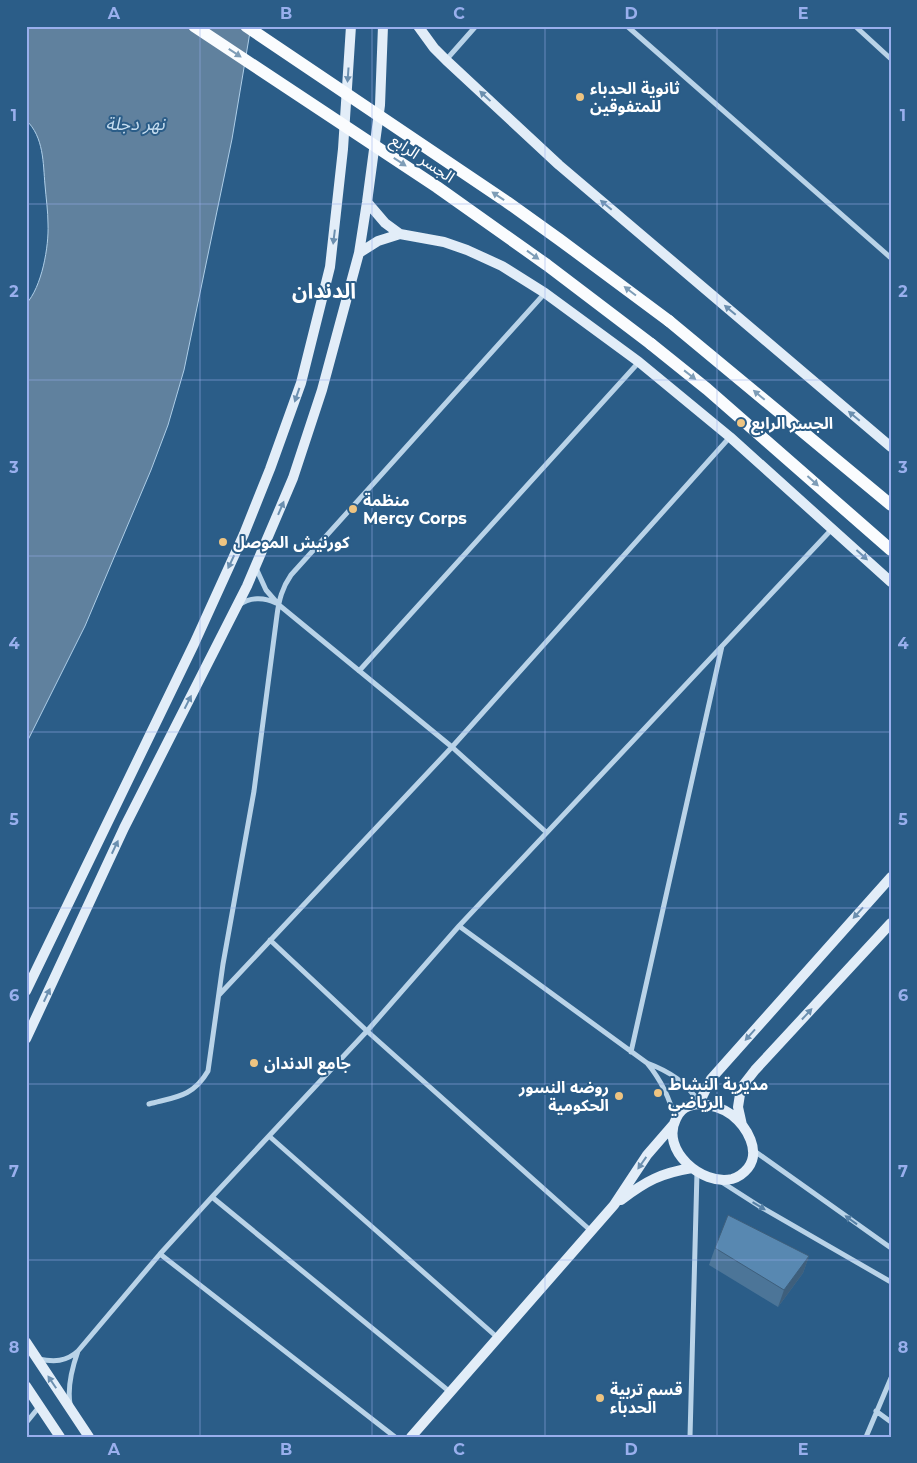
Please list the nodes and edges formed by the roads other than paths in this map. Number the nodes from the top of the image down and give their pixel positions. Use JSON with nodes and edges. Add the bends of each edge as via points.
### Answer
{"nodes":[{"id":1,"x":194,"y":26,"type":"edge"},
{"id":2,"x":246,"y":26,"type":"edge"},
{"id":3,"x":351,"y":26,"type":"edge"},
{"id":4,"x":383,"y":26,"type":"edge"},
{"id":5,"x":418,"y":26,"type":"edge"},
{"id":6,"x":476,"y":26,"type":"edge"},
{"id":7,"x":627,"y":26,"type":"edge"},
{"id":8,"x":855,"y":26,"type":"edge"},
{"id":9,"x":446,"y":60,"type":"junction"},
{"id":10,"x":891,"y":60,"type":"edge"},
{"id":11,"x":367,"y":202,"type":"junction"},
{"id":12,"x":400,"y":234,"type":"junction"},
{"id":13,"x":359,"y":252,"type":"junction"},
{"id":14,"x":891,"y":258,"type":"edge"},
{"id":15,"x":545,"y":293,"type":"junction"},
{"id":16,"x":639,"y":362,"type":"junction"},
{"id":17,"x":730,"y":437,"type":"junction"},
{"id":18,"x":891,"y":447,"type":"edge"},
{"id":19,"x":891,"y":504,"type":"edge"},
{"id":20,"x":832,"y":528,"type":"junction"},
{"id":21,"x":891,"y":550,"type":"edge"},
{"id":22,"x":256,"y":566,"type":"junction"},
{"id":23,"x":891,"y":582,"type":"edge"},
{"id":24,"x":279,"y":605,"type":"junction"},
{"id":25,"x":236,"y":606,"type":"junction"},
{"id":26,"x":722,"y":646,"type":"junction"},
{"id":27,"x":359,"y":671,"type":"junction"},
{"id":28,"x":452,"y":747,"type":"junction"},
{"id":29,"x":546,"y":832,"type":"junction"},
{"id":30,"x":891,"y":877,"type":"edge"},
{"id":31,"x":891,"y":923,"type":"edge"},
{"id":32,"x":459,"y":926,"type":"junction"},
{"id":33,"x":270,"y":940,"type":"junction"},
{"id":34,"x":26,"y":991,"type":"edge"},
{"id":35,"x":219,"y":995,"type":"junction"},
{"id":36,"x":367,"y":1031,"type":"junction"},
{"id":37,"x":26,"y":1039,"type":"edge"},
{"id":38,"x":631,"y":1052,"type":"junction"},
{"id":39,"x":647,"y":1062,"type":"junction"},
{"id":40,"x":149,"y":1104,"type":"dead end"},
{"id":41,"x":700,"y":1104,"type":"junction"},
{"id":42,"x":674,"y":1122,"type":"junction"},
{"id":43,"x":742,"y":1125,"type":"junction"},
{"id":44,"x":269,"y":1136,"type":"junction"},
{"id":45,"x":753,"y":1150,"type":"junction"},
{"id":46,"x":695,"y":1170,"type":"junction"},
{"id":47,"x":718,"y":1180,"type":"junction"},
{"id":48,"x":212,"y":1196,"type":"junction"},
{"id":49,"x":614,"y":1205,"type":"junction"},
{"id":50,"x":590,"y":1230,"type":"junction"},
{"id":51,"x":891,"y":1248,"type":"edge"},
{"id":52,"x":160,"y":1254,"type":"junction"},
{"id":53,"x":891,"y":1282,"type":"edge"},
{"id":54,"x":498,"y":1338,"type":"junction"},
{"id":55,"x":26,"y":1342,"type":"edge"},
{"id":56,"x":78,"y":1351,"type":"junction"},
{"id":57,"x":37,"y":1359,"type":"junction"},
{"id":58,"x":891,"y":1378,"type":"edge"},
{"id":59,"x":26,"y":1386,"type":"edge"},
{"id":60,"x":450,"y":1392,"type":"junction"},
{"id":61,"x":39,"y":1407,"type":"junction"},
{"id":62,"x":70,"y":1408,"type":"junction"},
{"id":63,"x":876,"y":1411,"type":"junction"},
{"id":64,"x":891,"y":1422,"type":"edge"},
{"id":65,"x":26,"y":1423,"type":"edge"},
{"id":66,"x":60,"y":1437,"type":"edge"},
{"id":67,"x":89,"y":1437,"type":"edge"},
{"id":68,"x":395,"y":1437,"type":"edge"},
{"id":69,"x":411,"y":1437,"type":"edge"},
{"id":70,"x":690,"y":1437,"type":"edge"},
{"id":71,"x":866,"y":1437,"type":"edge"}],
"edges":[{"from":1,"to":21,"type":"main road","name":"الجسر الرابع","one_way":true,"bridge":true,"via":[[437,187],[547,265],[714,395]]},
{"from":19,"to":2,"type":"main road","name":"الجسر الرابع","one_way":true,"bridge":true,"via":[[669,321],[598,267]]},
{"from":3,"to":34,"type":"street","one_way":true,"via":[[343,149],[330,266],[298,391],[244,534]]},
{"from":4,"to":11,"type":"street","via":[[380,105]]},
{"from":5,"to":9,"type":"street"},
{"from":6,"to":9,"type":"street"},
{"from":7,"to":14,"type":"street"},
{"from":8,"to":10,"type":"street"},
{"from":18,"to":9,"type":"street","one_way":true,"via":[[559,165]]},
{"from":11,"to":12,"type":"street","via":[[385,223]]},
{"from":11,"to":13,"type":"street"},
{"from":12,"to":13,"type":"street"},
{"from":12,"to":15,"type":"street","via":[[444,242],[474,253]]},
{"from":22,"to":13,"type":"street","one_way":true,"via":[[310,430]]},
{"from":15,"to":16,"type":"street"},
{"from":15,"to":24,"type":"street","via":[[291,575],[284,585]]},
{"from":16,"to":17,"type":"street"},
{"from":16,"to":27,"type":"street"},
{"from":17,"to":20,"type":"street"},
{"from":17,"to":28,"type":"street"},
{"from":20,"to":23,"type":"street","one_way":true},
{"from":20,"to":26,"type":"street"},
{"from":22,"to":24,"type":"street","via":[[266,590]]},
{"from":22,"to":25,"type":"street"},
{"from":24,"to":25,"type":"street","via":[[252,599]]},
{"from":24,"to":27,"type":"street"},
{"from":24,"to":35,"type":"street","via":[[254,790]]},
{"from":37,"to":25,"type":"street","one_way":true,"via":[[124,828]]},
{"from":26,"to":29,"type":"street"},
{"from":26,"to":38,"type":"street"},
{"from":27,"to":28,"type":"street"},
{"from":28,"to":29,"type":"street"},
{"from":28,"to":33,"type":"street"},
{"from":29,"to":32,"type":"street"},
{"from":30,"to":41,"type":"street","one_way":true,"via":[[711,1079]]},
{"from":43,"to":31,"type":"street","one_way":true,"via":[[738,1106],[742,1088],[755,1070]]},
{"from":32,"to":36,"type":"street"},
{"from":32,"to":38,"type":"street"},
{"from":33,"to":35,"type":"street"},
{"from":33,"to":36,"type":"street"},
{"from":35,"to":40,"type":"street","via":[[211,1059],[202,1082],[182,1095]]},
{"from":36,"to":44,"type":"street"},
{"from":36,"to":50,"type":"street"},
{"from":38,"to":39,"type":"street"},
{"from":39,"to":41,"type":"street","via":[[678,1078]]},
{"from":39,"to":42,"type":"street","via":[[669,1098]]},
{"from":41,"to":42,"type":"street","via":[[688,1106]]},
{"from":41,"to":43,"type":"street","via":[[720,1108]]},
{"from":42,"to":46,"type":"street","via":[[672,1137],[683,1159]]},
{"from":42,"to":49,"type":"street","one_way":true,"via":[[647,1155]]},
{"from":43,"to":45,"type":"street"},
{"from":44,"to":48,"type":"street"},
{"from":44,"to":54,"type":"street"},
{"from":45,"to":47,"type":"street","via":[[750,1166],[744,1173],[736,1178]]},
{"from":51,"to":45,"type":"street","one_way":true},
{"from":46,"to":47,"type":"street"},
{"from":46,"to":49,"type":"street","via":[[658,1176]]},
{"from":46,"to":70,"type":"street"},
{"from":47,"to":53,"type":"street","one_way":true},
{"from":48,"to":52,"type":"street"},
{"from":48,"to":60,"type":"street"},
{"from":49,"to":50,"type":"street"},
{"from":50,"to":54,"type":"street"},
{"from":52,"to":56,"type":"street"},
{"from":52,"to":68,"type":"street"},
{"from":54,"to":60,"type":"street"},
{"from":55,"to":57,"type":"street"},
{"from":56,"to":57,"type":"street","via":[[56,1362]]},
{"from":56,"to":62,"type":"street","via":[[70,1382]]},
{"from":62,"to":57,"type":"street","one_way":true},
{"from":58,"to":63,"type":"street"},
{"from":59,"to":61,"type":"street"},
{"from":60,"to":69,"type":"street"},
{"from":61,"to":65,"type":"street"},
{"from":61,"to":66,"type":"street"},
{"from":62,"to":67,"type":"street"},
{"from":63,"to":64,"type":"street"},
{"from":63,"to":71,"type":"street"}]}
